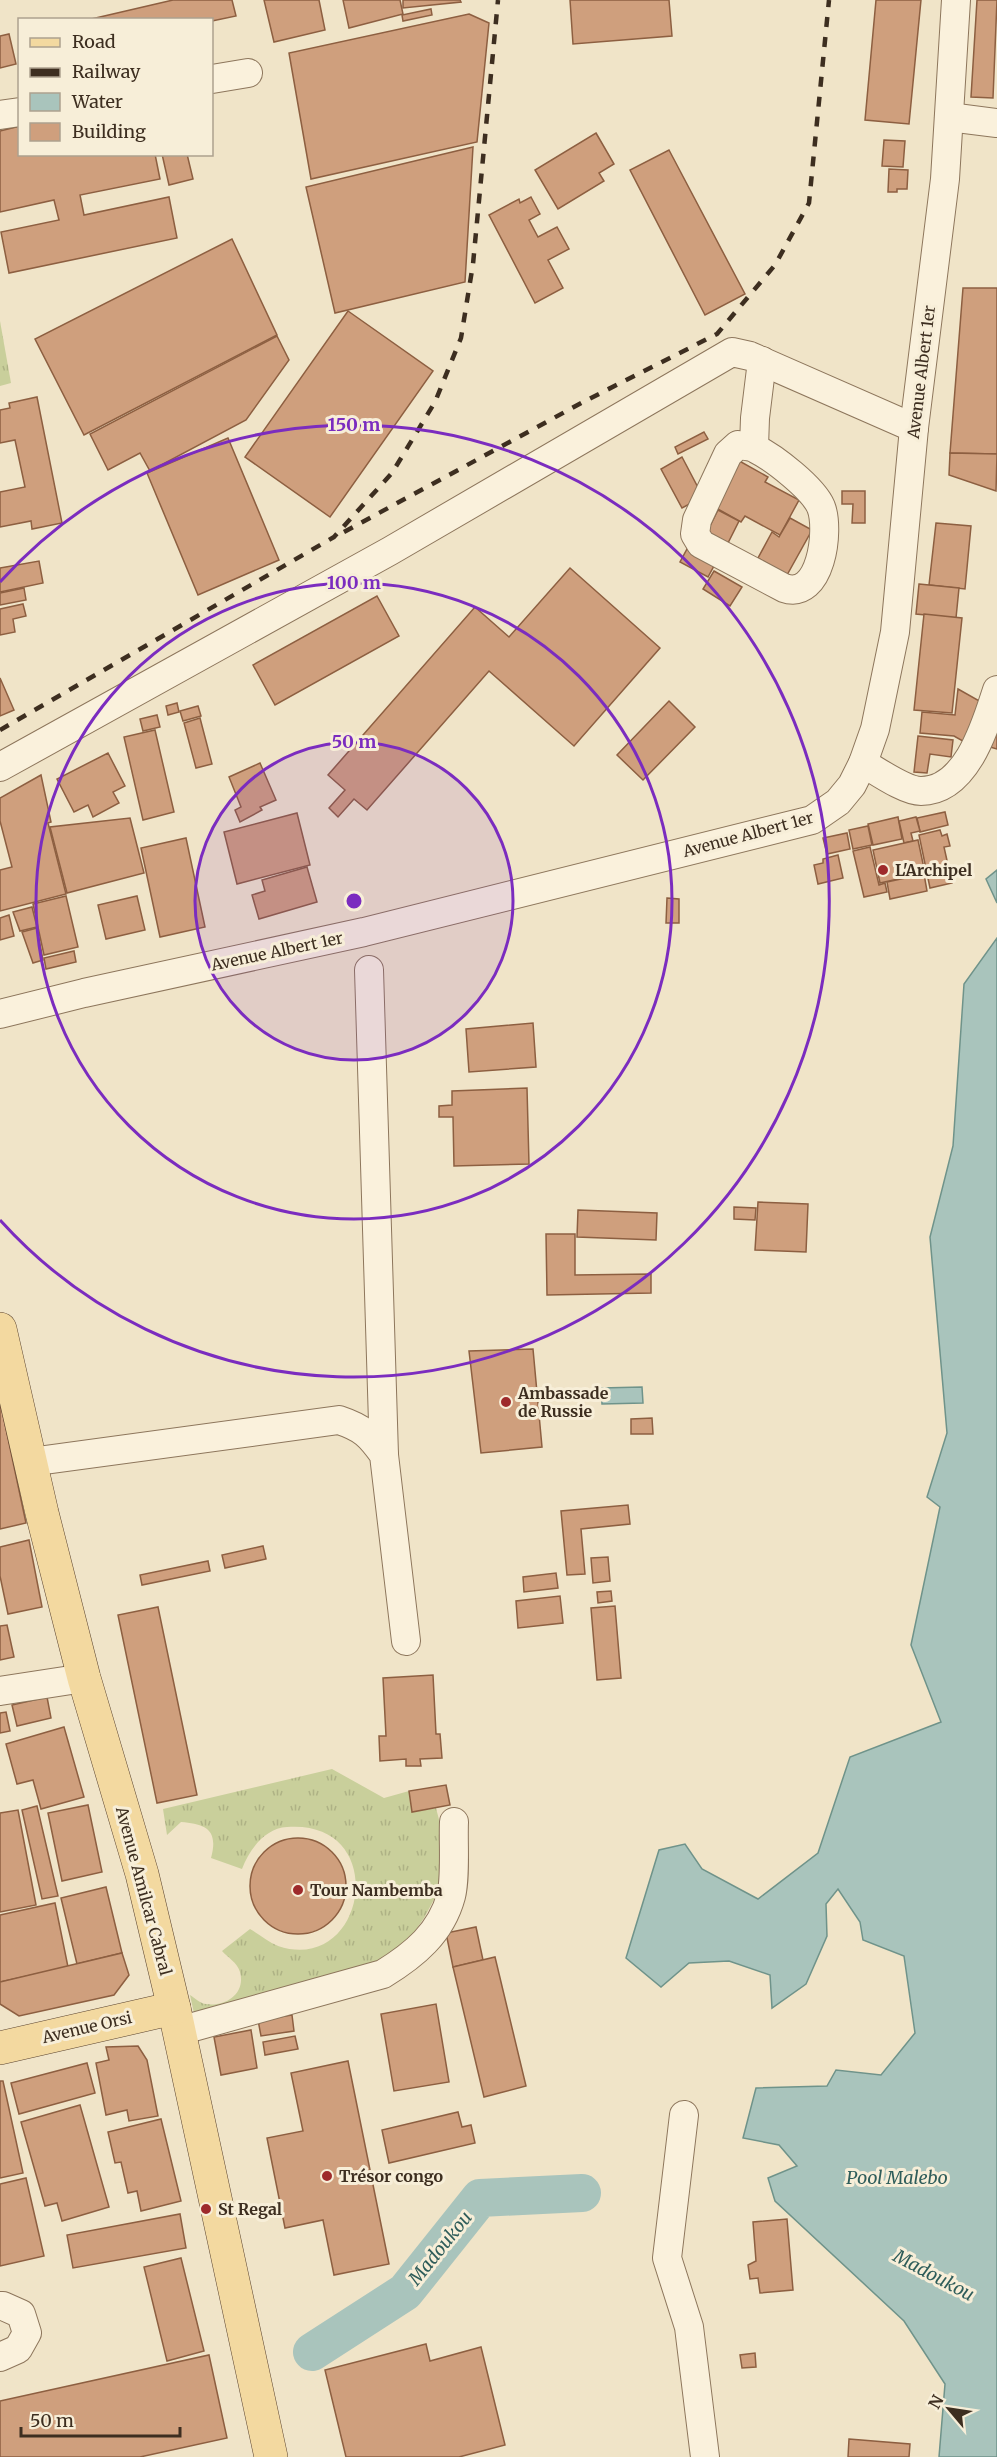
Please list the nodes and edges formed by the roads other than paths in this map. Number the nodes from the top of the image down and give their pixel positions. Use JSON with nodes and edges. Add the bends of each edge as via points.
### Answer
{"nodes":[{"id":1,"x":956,"y":0,"type":"edge"},
{"id":2,"x":248,"y":73,"type":"dead end"},
{"id":3,"x":213,"y":79,"type":"edge"},
{"id":4,"x":18,"y":112,"type":"edge"},
{"id":5,"x":0,"y":115,"type":"edge"},
{"id":6,"x":949,"y":117,"type":"junction"},
{"id":7,"x":997,"y":123,"type":"edge"},
{"id":8,"x":762,"y":361,"type":"junction"},
{"id":9,"x":914,"y":428,"type":"junction"},
{"id":10,"x":754,"y":447,"type":"junction"},
{"id":11,"x":997,"y":690,"type":"edge"},
{"id":12,"x":863,"y":763,"type":"junction"},
{"id":13,"x":0,"y":767,"type":"edge"},
{"id":14,"x":369,"y":970,"type":"dead end"},
{"id":15,"x":0,"y":1014,"type":"edge"},
{"id":16,"x":0,"y":1329,"type":"edge"},
{"id":17,"x":382,"y":1389,"type":"junction"},
{"id":18,"x":339,"y":1420,"type":"junction"},
{"id":19,"x":384,"y":1455,"type":"junction"},
{"id":20,"x":30,"y":1462,"type":"junction"},
{"id":21,"x":406,"y":1641,"type":"dead end"},
{"id":22,"x":84,"y":1678,"type":"junction"},
{"id":23,"x":0,"y":1691,"type":"edge"},
{"id":24,"x":454,"y":1822,"type":"dead end"},
{"id":25,"x":176,"y":2019,"type":"junction"},
{"id":26,"x":0,"y":2048,"type":"edge"},
{"id":27,"x":684,"y":2115,"type":"dead end"},
{"id":28,"x":0,"y":2306,"type":"edge"},
{"id":29,"x":0,"y":2357,"type":"edge"},
{"id":30,"x":271,"y":2457,"type":"edge"},
{"id":31,"x":705,"y":2457,"type":"edge"}],
"edges":[{"from":1,"to":6,"type":"street","name":"Avenue Albert 1er"},
{"from":2,"to":3,"type":"street"},
{"from":4,"to":5,"type":"street"},
{"from":6,"to":7,"type":"street"},
{"from":6,"to":9,"type":"street","name":"Avenue Albert 1er"},
{"from":8,"to":9,"type":"street"},
{"from":8,"to":10,"type":"street"},
{"from":8,"to":13,"type":"street","via":[[732,352],[721,356],[390,551]]},
{"from":9,"to":12,"type":"street","name":"Avenue Albert 1er","via":[[895,632],[875,729]]},
{"from":10,"to":10,"type":"street","via":[[805,485],[822,508],[824,549],[814,576],[804,587],[792,591],[701,544],[695,534],[697,520],[728,453],[738,445]]},
{"from":11,"to":12,"type":"street","via":[[979,744],[966,764],[937,787],[921,791],[906,787]]},
{"from":12,"to":15,"type":"street","name":"Avenue Albert 1er","via":[[838,802],[812,820],[364,932]]},
{"from":14,"to":17,"type":"street"},
{"from":16,"to":20,"type":"main road","name":"Avenue Amilcar Cabral"},
{"from":17,"to":18,"type":"street","via":[[357,1413]]},
{"from":17,"to":19,"type":"street"},
{"from":18,"to":19,"type":"street","via":[[371,1436]]},
{"from":18,"to":20,"type":"street"},
{"from":19,"to":21,"type":"street"},
{"from":20,"to":22,"type":"main road","name":"Avenue Amilcar Cabral"},
{"from":22,"to":23,"type":"street"},
{"from":22,"to":25,"type":"main road","name":"Avenue Amilcar Cabral","via":[[142,1874]]},
{"from":24,"to":25,"type":"street","via":[[452,1895],[439,1924],[409,1958],[383,1974]]},
{"from":25,"to":26,"type":"main road","name":"Avenue Orsi"},
{"from":25,"to":30,"type":"main road","name":"Avenue Amilcar Cabral"},
{"from":27,"to":31,"type":"street","via":[[667,2258],[689,2327]]},
{"from":28,"to":29,"type":"street","via":[[21,2314],[27,2333],[18,2349]]}]}
